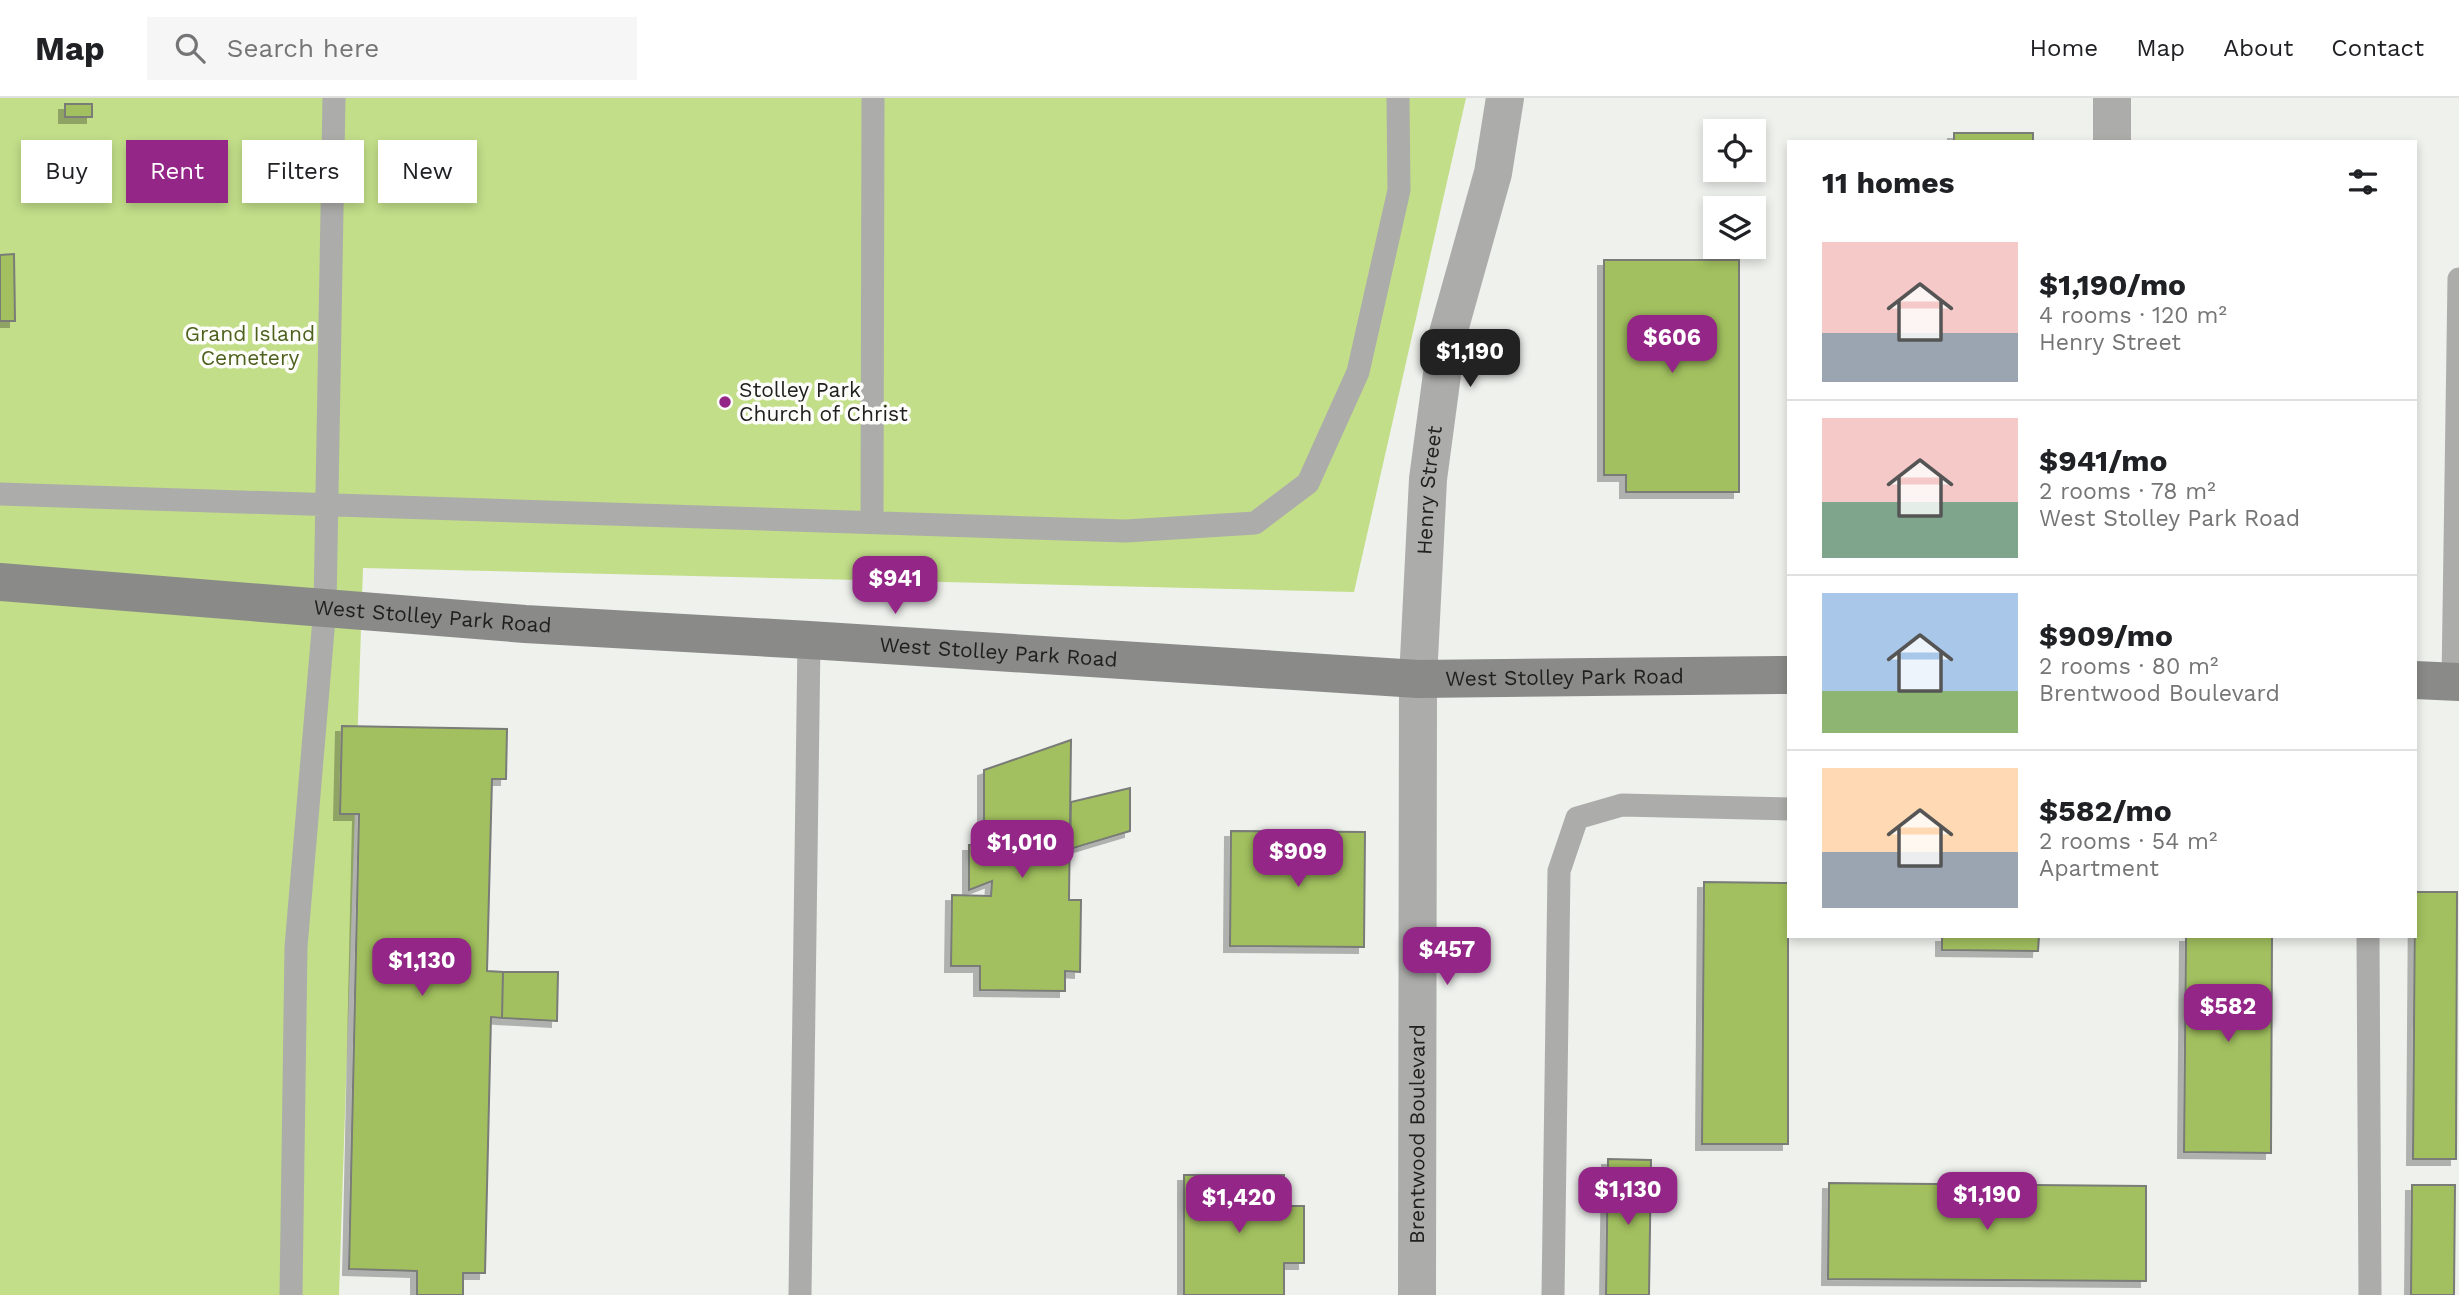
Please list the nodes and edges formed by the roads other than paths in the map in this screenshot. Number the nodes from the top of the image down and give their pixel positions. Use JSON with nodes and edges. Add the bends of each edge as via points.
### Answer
{"nodes":[{"id":1,"x":334,"y":98,"type":"edge"},
{"id":2,"x":873,"y":98,"type":"edge"},
{"id":3,"x":1398,"y":98,"type":"edge"},
{"id":4,"x":1505,"y":98,"type":"edge"},
{"id":5,"x":2112,"y":98,"type":"edge"},
{"id":6,"x":2112,"y":140,"type":"edge"},
{"id":7,"x":2459,"y":279,"type":"edge"},
{"id":8,"x":0,"y":494,"type":"edge"},
{"id":9,"x":327,"y":504,"type":"junction"},
{"id":10,"x":872,"y":522,"type":"junction"},
{"id":11,"x":0,"y":582,"type":"edge"},
{"id":12,"x":325,"y":607,"type":"junction"},
{"id":13,"x":809,"y":640,"type":"junction"},
{"id":14,"x":1787,"y":675,"type":"edge"},
{"id":15,"x":1418,"y":680,"type":"junction"},
{"id":16,"x":2417,"y":680,"type":"edge"},
{"id":17,"x":2456,"y":682,"type":"edge"},
{"id":18,"x":1787,"y":809,"type":"edge"},
{"id":19,"x":2368,"y":938,"type":"edge"},
{"id":20,"x":291,"y":1295,"type":"edge"},
{"id":21,"x":800,"y":1295,"type":"edge"},
{"id":22,"x":1417,"y":1295,"type":"edge"},
{"id":23,"x":1553,"y":1295,"type":"edge"},
{"id":24,"x":2370,"y":1295,"type":"edge"}],
"edges":[{"from":1,"to":9,"type":"lane"},
{"from":2,"to":10,"type":"lane"},
{"from":3,"to":10,"type":"lane","via":[[1399,190],[1358,372],[1308,483],[1255,523],[1126,531]]},
{"from":4,"to":15,"type":"street","name":"Henry Street","via":[[1493,173],[1447,337],[1428,479]]},
{"from":5,"to":6,"type":"street"},
{"from":7,"to":17,"type":"lane"},
{"from":8,"to":9,"type":"lane"},
{"from":9,"to":10,"type":"lane"},
{"from":9,"to":12,"type":"lane"},
{"from":11,"to":12,"type":"main road","name":"West Stolley Park Road"},
{"from":12,"to":13,"type":"main road","name":"West Stolley Park Road"},
{"from":12,"to":20,"type":"lane","via":[[296,947]]},
{"from":13,"to":15,"type":"main road","name":"West Stolley Park Road"},
{"from":13,"to":21,"type":"lane"},
{"from":14,"to":15,"type":"main road","name":"West Stolley Park Road"},
{"from":15,"to":22,"type":"street","name":"Brentwood Boulevard"},
{"from":16,"to":17,"type":"main road"},
{"from":18,"to":23,"type":"lane","via":[[1622,805],[1577,818],[1559,871]]},
{"from":19,"to":24,"type":"lane"}]}
